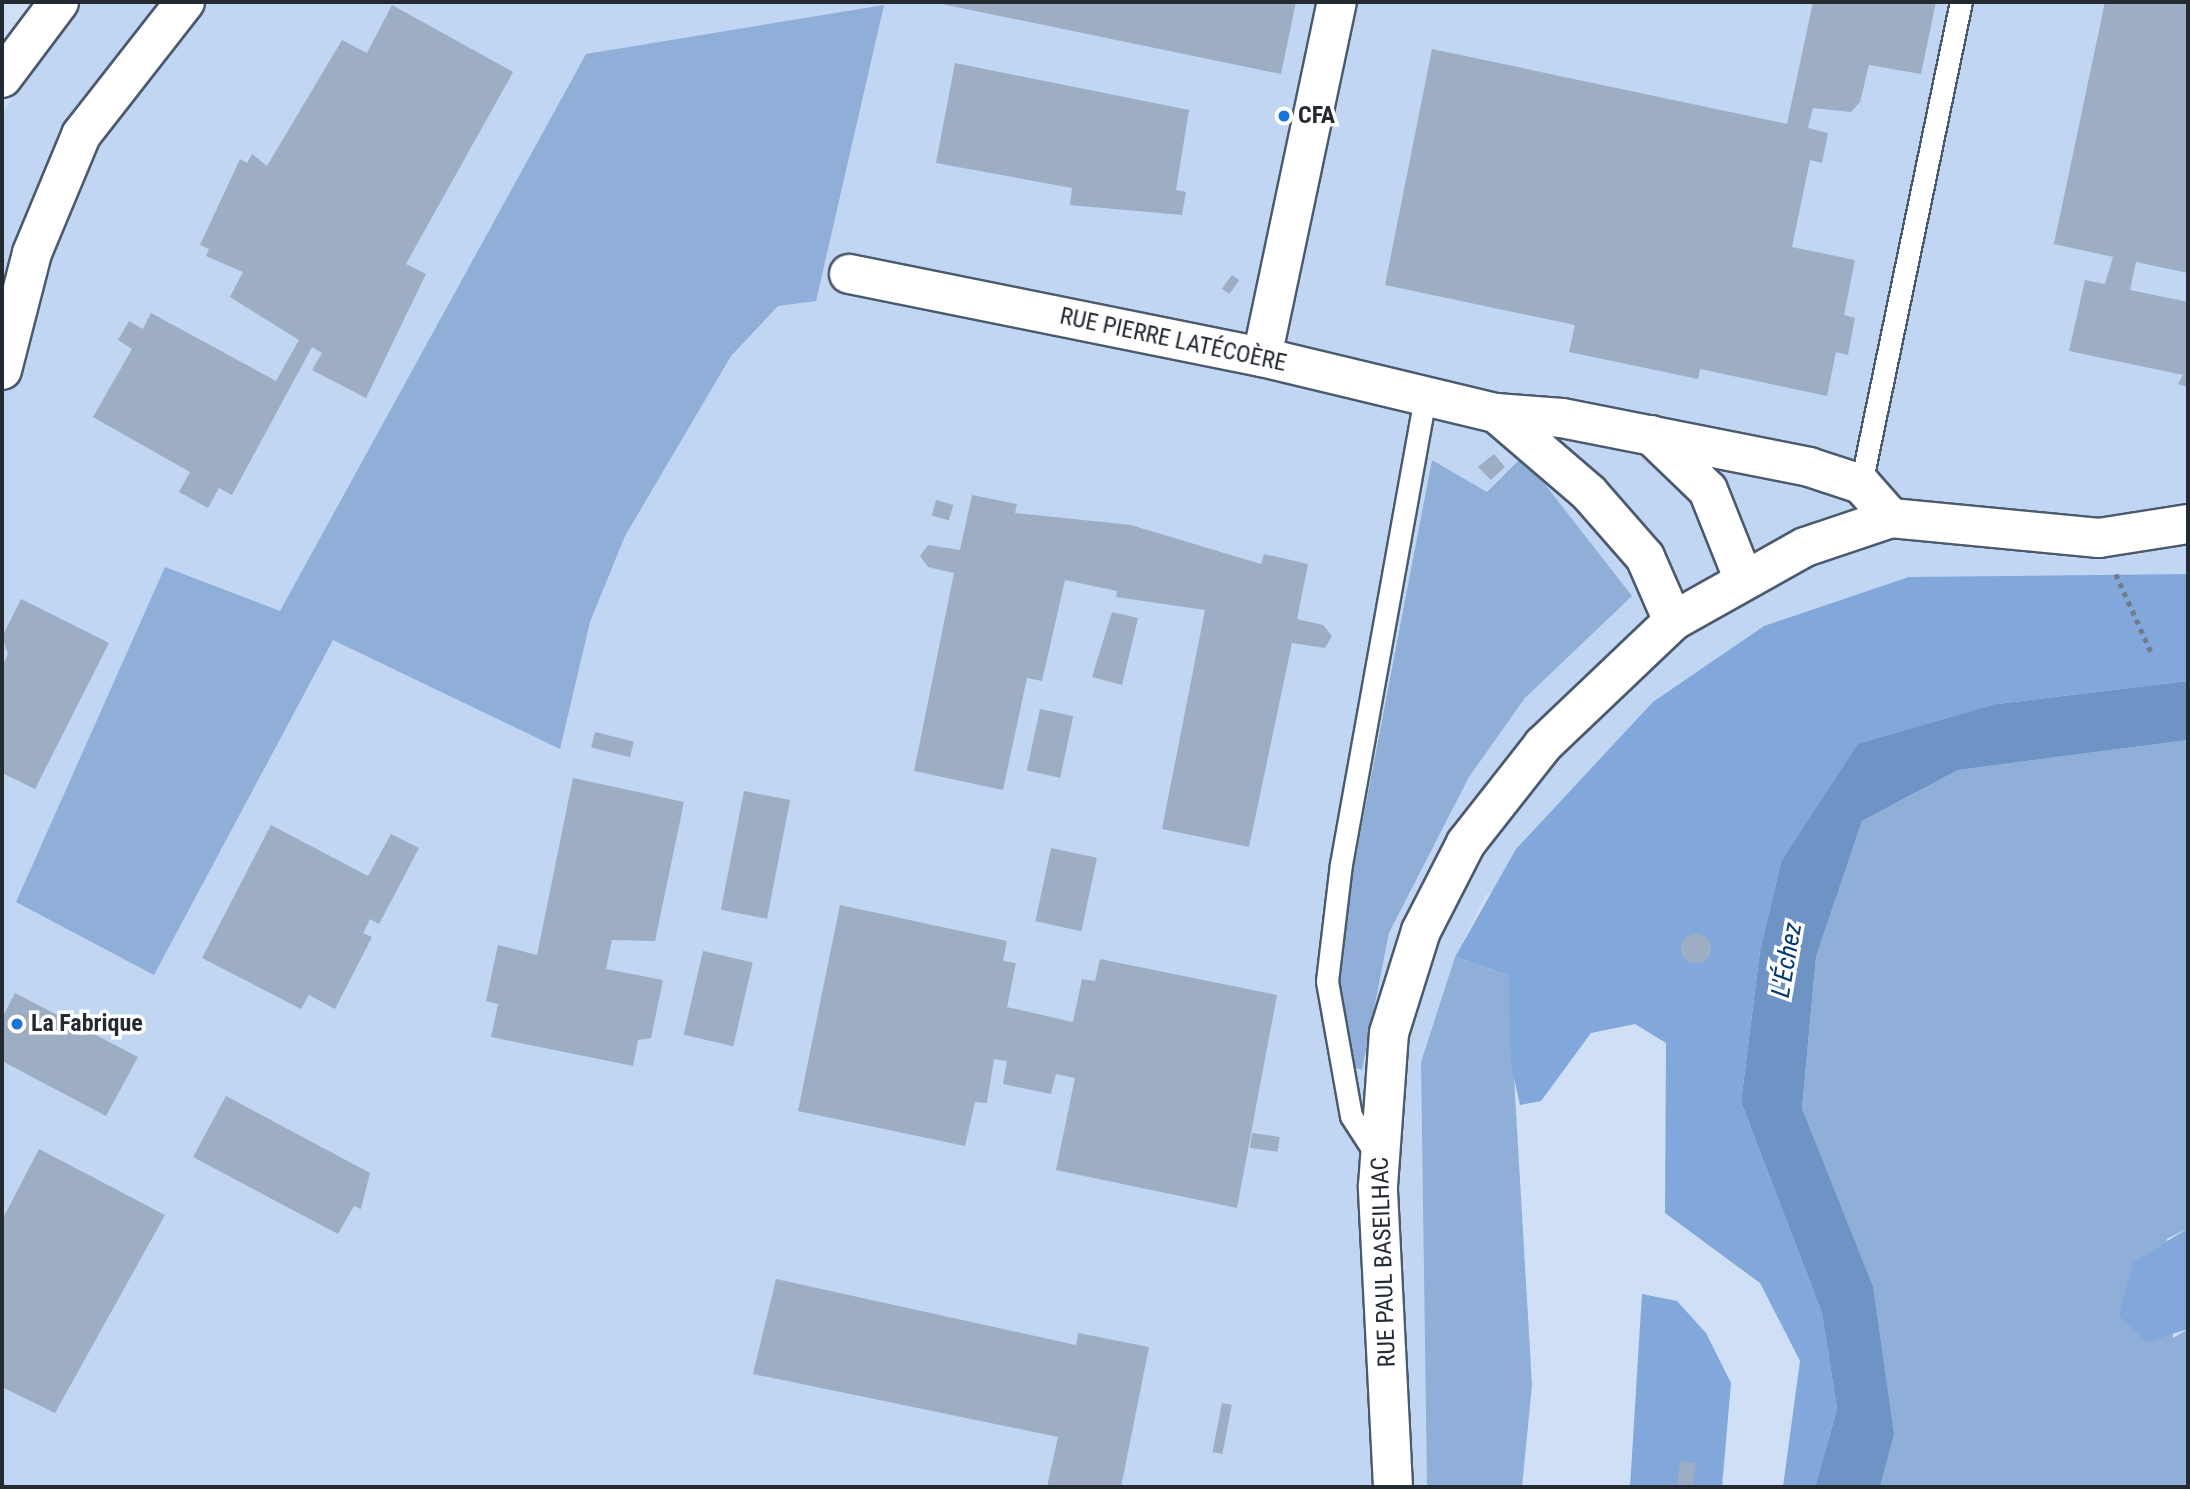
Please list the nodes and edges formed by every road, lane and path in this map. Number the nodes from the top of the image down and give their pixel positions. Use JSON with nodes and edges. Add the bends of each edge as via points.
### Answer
{"nodes":[{"id":1,"x":59,"y":2,"type":"edge"},
{"id":2,"x":185,"y":2,"type":"edge"},
{"id":3,"x":1337,"y":2,"type":"edge"},
{"id":4,"x":1961,"y":2,"type":"edge"},
{"id":5,"x":2,"y":78,"type":"edge"},
{"id":6,"x":849,"y":274,"type":"dead end"},
{"id":7,"x":1262,"y":357,"type":"junction"},
{"id":8,"x":2,"y":370,"type":"edge"},
{"id":9,"x":1425,"y":398,"type":"junction"},
{"id":10,"x":1496,"y":413,"type":"junction"},
{"id":11,"x":1651,"y":435,"type":"junction"},
{"id":12,"x":1861,"y":484,"type":"junction"},
{"id":13,"x":1891,"y":518,"type":"junction"},
{"id":14,"x":2188,"y":524,"type":"edge"},
{"id":15,"x":2099,"y":538,"type":"junction"},
{"id":16,"x":1743,"y":578,"type":"junction"},
{"id":17,"x":1673,"y":621,"type":"junction"},
{"id":18,"x":2151,"y":652,"type":"dead end"},
{"id":19,"x":1380,"y":1160,"type":"junction"},
{"id":20,"x":1393,"y":1487,"type":"edge"}],
"edges":[{"from":1,"to":5,"type":"street"},
{"from":2,"to":8,"type":"street","via":[[81,135],[32,253]]},
{"from":3,"to":7,"type":"street"},
{"from":4,"to":12,"type":"lane"},
{"from":6,"to":7,"type":"street","name":"RUE PIERRE LATÉCOÈRE"},
{"from":7,"to":9,"type":"street","name":"RUE PIERRE LATÉCOÈRE"},
{"from":9,"to":10,"type":"street","name":"RUE PIERRE LATÉCOÈRE"},
{"from":9,"to":19,"type":"lane","via":[[1341,864],[1327,981],[1351,1116]]},
{"from":10,"to":11,"type":"street","name":"RUE PIERRE LATÉCOÈRE"},
{"from":10,"to":17,"type":"street","name":"RUE PIERRE LATÉCOÈRE","via":[[1589,493],[1645,557]]},
{"from":11,"to":12,"type":"street","name":"RUE PIERRE LATÉCOÈRE"},
{"from":11,"to":16,"type":"street","via":[[1708,490]]},
{"from":12,"to":13,"type":"street"},
{"from":13,"to":15,"type":"street"},
{"from":13,"to":16,"type":"street","name":"RUE PAUL BASEILHAC","via":[[1805,547]]},
{"from":14,"to":15,"type":"street"},
{"from":15,"to":18,"type":"path"},
{"from":16,"to":17,"type":"street","name":"RUE PAUL BASEILHAC"},
{"from":17,"to":19,"type":"street","name":"RUE PAUL BASEILHAC","via":[[1560,727],[1466,843],[1421,931],[1389,1033]]},
{"from":19,"to":20,"type":"street","name":"RUE PAUL BASEILHAC"}]}
